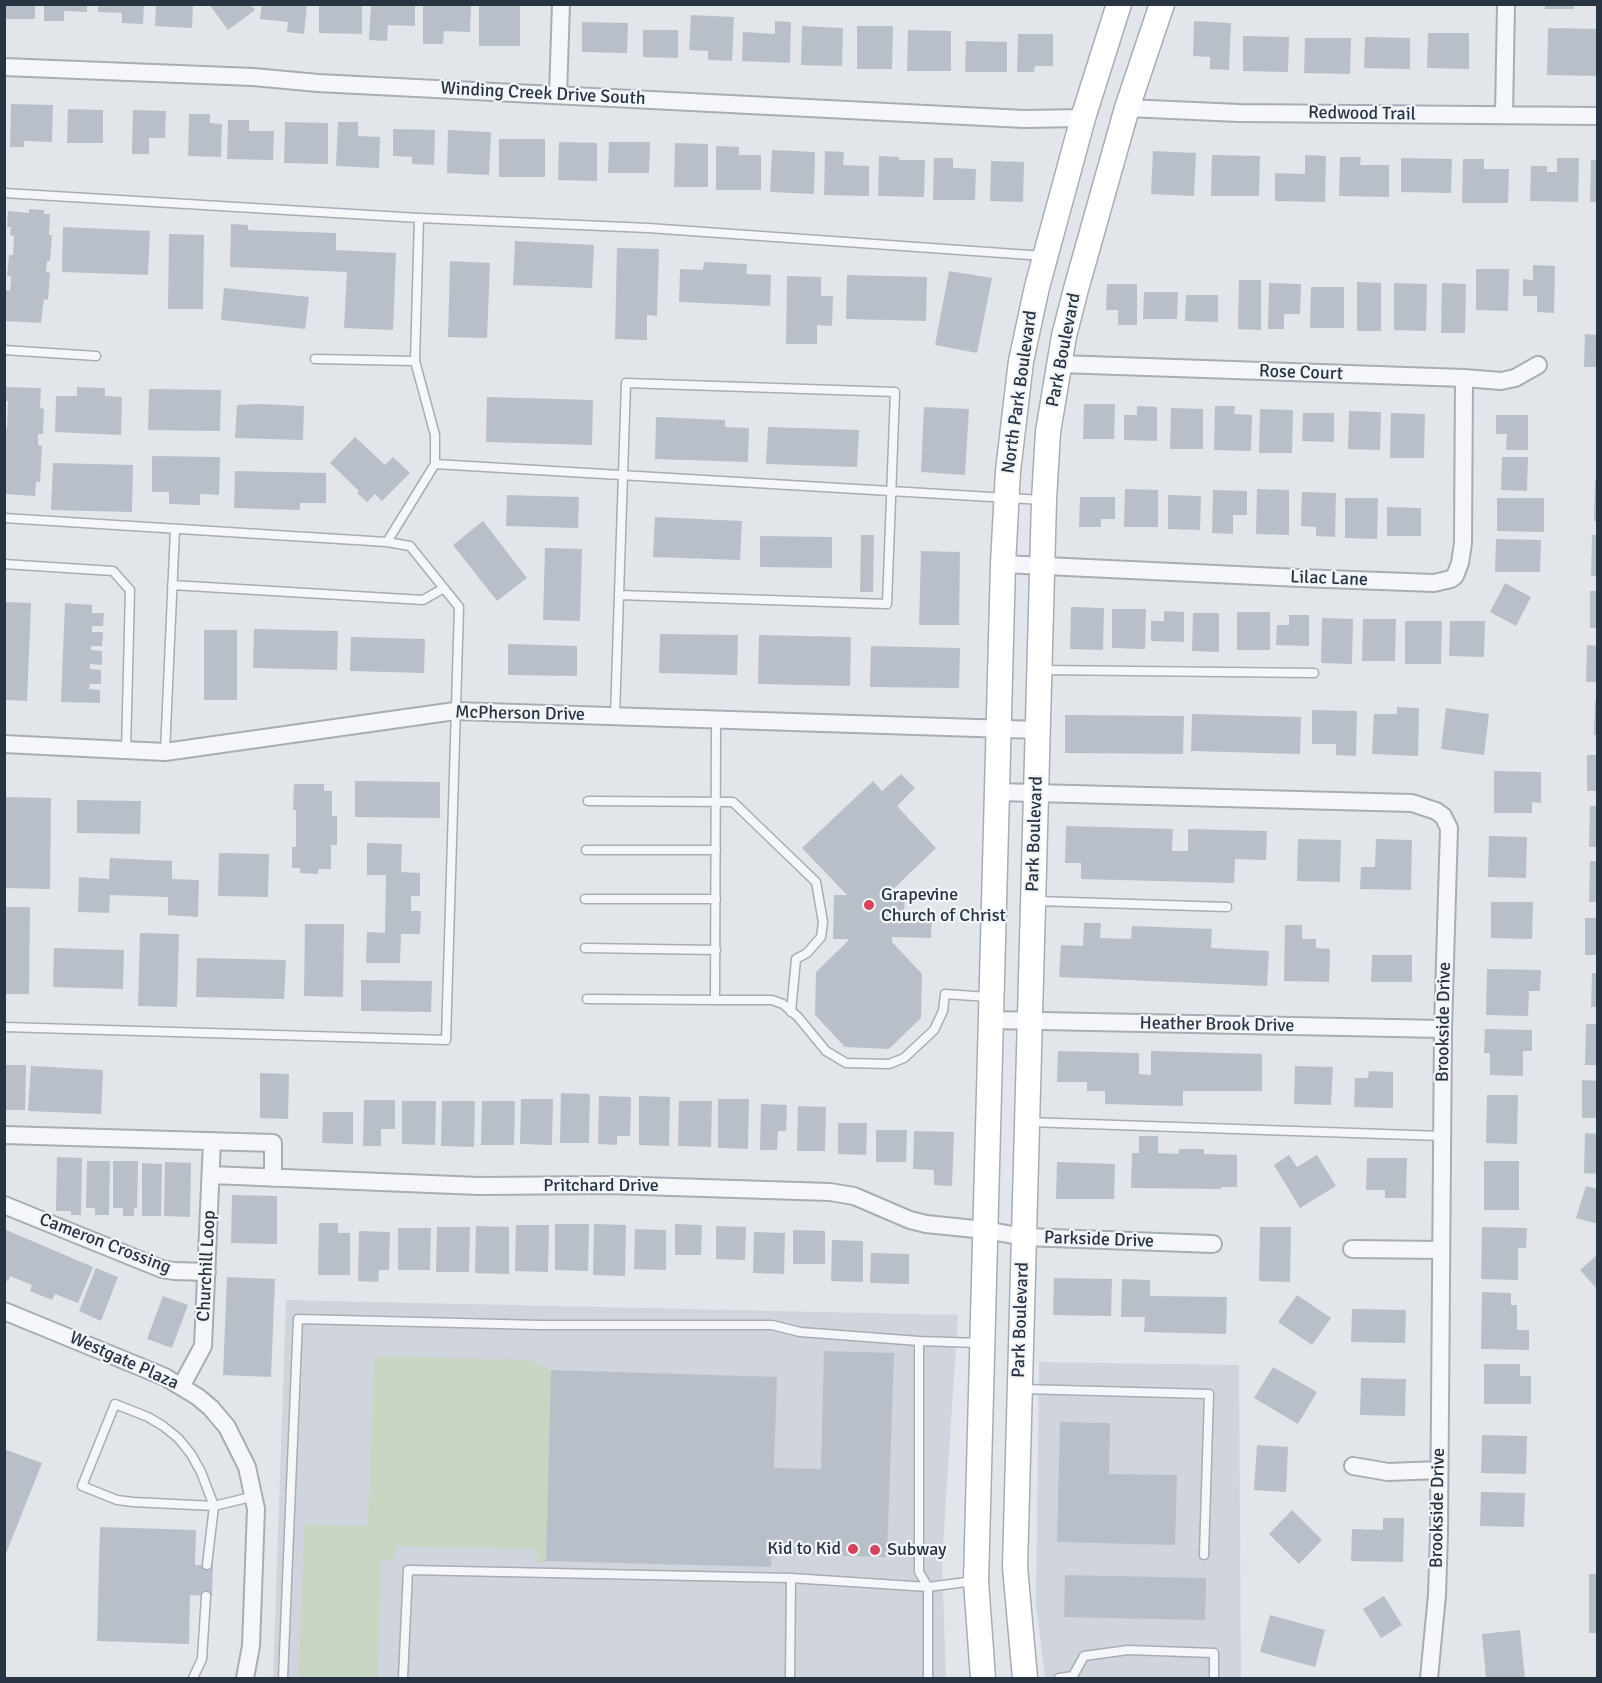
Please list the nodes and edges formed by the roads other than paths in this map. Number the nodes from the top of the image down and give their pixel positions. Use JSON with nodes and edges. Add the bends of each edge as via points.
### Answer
{"nodes":[{"id":1,"x":561,"y":4,"type":"edge"},
{"id":2,"x":1119,"y":4,"type":"edge"},
{"id":3,"x":1162,"y":4,"type":"edge"},
{"id":4,"x":1506,"y":4,"type":"edge"},
{"id":5,"x":4,"y":67,"type":"edge"},
{"id":6,"x":558,"y":95,"type":"junction"},
{"id":7,"x":1128,"y":108,"type":"junction"},
{"id":8,"x":1504,"y":116,"type":"junction"},
{"id":9,"x":1598,"y":116,"type":"edge"},
{"id":10,"x":1083,"y":118,"type":"junction"},
{"id":11,"x":4,"y":193,"type":"edge"},
{"id":12,"x":419,"y":218,"type":"junction"},
{"id":13,"x":1045,"y":256,"type":"junction"},
{"id":14,"x":4,"y":350,"type":"edge"},
{"id":15,"x":96,"y":356,"type":"dead end"},
{"id":16,"x":315,"y":359,"type":"dead end"},
{"id":17,"x":415,"y":361,"type":"junction"},
{"id":18,"x":1060,"y":364,"type":"junction"},
{"id":19,"x":1538,"y":365,"type":"dead end"},
{"id":20,"x":1464,"y":378,"type":"junction"},
{"id":21,"x":435,"y":464,"type":"junction"},
{"id":22,"x":623,"y":475,"type":"junction"},
{"id":23,"x":891,"y":491,"type":"junction"},
{"id":24,"x":1006,"y":498,"type":"junction"},
{"id":25,"x":1044,"y":500,"type":"junction"},
{"id":26,"x":4,"y":518,"type":"edge"},
{"id":27,"x":175,"y":529,"type":"junction"},
{"id":28,"x":387,"y":543,"type":"junction"},
{"id":29,"x":4,"y":564,"type":"edge"},
{"id":30,"x":1003,"y":564,"type":"junction"},
{"id":31,"x":1042,"y":566,"type":"junction"},
{"id":32,"x":172,"y":585,"type":"junction"},
{"id":33,"x":444,"y":588,"type":"junction"},
{"id":34,"x":619,"y":595,"type":"junction"},
{"id":35,"x":1039,"y":669,"type":"junction"},
{"id":36,"x":1314,"y":673,"type":"dead end"},
{"id":37,"x":455,"y":711,"type":"junction"},
{"id":38,"x":615,"y":716,"type":"junction"},
{"id":39,"x":716,"y":720,"type":"junction"},
{"id":40,"x":999,"y":729,"type":"junction"},
{"id":41,"x":1038,"y":730,"type":"junction"},
{"id":42,"x":4,"y":744,"type":"edge"},
{"id":43,"x":126,"y":751,"type":"junction"},
{"id":44,"x":165,"y":752,"type":"junction"},
{"id":45,"x":997,"y":792,"type":"junction"},
{"id":46,"x":1036,"y":793,"type":"junction"},
{"id":47,"x":588,"y":801,"type":"dead end"},
{"id":48,"x":716,"y":802,"type":"junction"},
{"id":49,"x":586,"y":850,"type":"dead end"},
{"id":50,"x":716,"y":850,"type":"junction"},
{"id":51,"x":585,"y":899,"type":"dead end"},
{"id":52,"x":716,"y":899,"type":"junction"},
{"id":53,"x":1033,"y":901,"type":"junction"},
{"id":54,"x":1227,"y":907,"type":"dead end"},
{"id":55,"x":585,"y":948,"type":"dead end"},
{"id":56,"x":716,"y":950,"type":"junction"},
{"id":57,"x":587,"y":999,"type":"dead end"},
{"id":58,"x":715,"y":1000,"type":"junction"},
{"id":59,"x":991,"y":1009,"type":"junction"},
{"id":60,"x":791,"y":1012,"type":"junction"},
{"id":61,"x":1030,"y":1021,"type":"junction"},
{"id":62,"x":4,"y":1027,"type":"edge"},
{"id":63,"x":1443,"y":1029,"type":"junction"},
{"id":64,"x":1027,"y":1122,"type":"junction"},
{"id":65,"x":4,"y":1135,"type":"edge"},
{"id":66,"x":1442,"y":1136,"type":"junction"},
{"id":67,"x":212,"y":1142,"type":"junction"},
{"id":68,"x":211,"y":1175,"type":"junction"},
{"id":69,"x":273,"y":1178,"type":"junction"},
{"id":70,"x":4,"y":1205,"type":"edge"},
{"id":71,"x":985,"y":1230,"type":"junction"},
{"id":72,"x":1024,"y":1237,"type":"junction"},
{"id":73,"x":1213,"y":1244,"type":"dead end"},
{"id":74,"x":1352,"y":1249,"type":"dead end"},
{"id":75,"x":1440,"y":1250,"type":"junction"},
{"id":76,"x":207,"y":1272,"type":"junction"},
{"id":77,"x":4,"y":1311,"type":"edge"},
{"id":78,"x":919,"y":1341,"type":"junction"},
{"id":79,"x":981,"y":1343,"type":"junction"},
{"id":80,"x":182,"y":1385,"type":"junction"},
{"id":81,"x":1019,"y":1389,"type":"junction"},
{"id":82,"x":1353,"y":1466,"type":"dead end"},
{"id":83,"x":1438,"y":1470,"type":"junction"},
{"id":84,"x":255,"y":1496,"type":"junction"},
{"id":85,"x":214,"y":1506,"type":"junction"},
{"id":86,"x":1204,"y":1555,"type":"dead end"},
{"id":87,"x":207,"y":1565,"type":"dead end"},
{"id":88,"x":1016,"y":1577,"type":"junction"},
{"id":89,"x":791,"y":1578,"type":"junction"},
{"id":90,"x":976,"y":1581,"type":"junction"},
{"id":91,"x":928,"y":1587,"type":"junction"},
{"id":92,"x":206,"y":1596,"type":"dead end"},
{"id":93,"x":1074,"y":1677,"type":"edge"},
{"id":94,"x":193,"y":1678,"type":"edge"},
{"id":95,"x":245,"y":1678,"type":"edge"},
{"id":96,"x":282,"y":1678,"type":"edge"},
{"id":97,"x":403,"y":1678,"type":"edge"},
{"id":98,"x":790,"y":1678,"type":"edge"},
{"id":99,"x":928,"y":1678,"type":"edge"},
{"id":100,"x":983,"y":1678,"type":"edge"},
{"id":101,"x":1025,"y":1678,"type":"edge"},
{"id":102,"x":1059,"y":1678,"type":"edge"},
{"id":103,"x":1214,"y":1678,"type":"edge"},
{"id":104,"x":1429,"y":1678,"type":"edge"}],
"edges":[{"from":1,"to":6,"type":"street"},
{"from":2,"to":10,"type":"main road","name":"North Park Boulevard"},
{"from":3,"to":7,"type":"main road","name":"Park Boulevard"},
{"from":4,"to":8,"type":"street"},
{"from":5,"to":6,"type":"street","name":"Winding Creek Drive South"},
{"from":6,"to":10,"type":"street","name":"Winding Creek Drive South","via":[[1024,119]]},
{"from":7,"to":8,"type":"street","name":"Redwood Trail"},
{"from":7,"to":10,"type":"main road"},
{"from":7,"to":18,"type":"main road","name":"Park Boulevard","via":[[1076,289]]},
{"from":8,"to":9,"type":"street","name":"Redwood Trail"},
{"from":10,"to":13,"type":"main road","name":"North Park Boulevard"},
{"from":11,"to":12,"type":"lane"},
{"from":12,"to":13,"type":"lane","via":[[648,228]]},
{"from":12,"to":17,"type":"lane"},
{"from":13,"to":24,"type":"main road","name":"North Park Boulevard","via":[[1021,361]]},
{"from":14,"to":15,"type":"lane"},
{"from":16,"to":17,"type":"lane"},
{"from":17,"to":21,"type":"lane","via":[[435,435]]},
{"from":18,"to":20,"type":"street","name":"Rose Court"},
{"from":18,"to":25,"type":"main road","name":"Park Boulevard","via":[[1048,432]]},
{"from":19,"to":20,"type":"street","name":"Rose Court","via":[[1501,381]]},
{"from":20,"to":31,"type":"street","name":"Lilac Lane","via":[[1463,543],[1460,563],[1451,579],[1400,582]]},
{"from":21,"to":22,"type":"lane"},
{"from":21,"to":28,"type":"lane"},
{"from":22,"to":23,"type":"lane"},
{"from":22,"to":23,"type":"lane","via":[[626,383],[895,392]]},
{"from":22,"to":34,"type":"lane"},
{"from":23,"to":24,"type":"lane"},
{"from":23,"to":34,"type":"lane","via":[[887,604]]},
{"from":24,"to":25,"type":"lane"},
{"from":24,"to":30,"type":"main road","name":"North Park Boulevard"},
{"from":25,"to":31,"type":"main road","name":"Park Boulevard"},
{"from":26,"to":27,"type":"lane"},
{"from":27,"to":28,"type":"lane"},
{"from":27,"to":32,"type":"lane"},
{"from":28,"to":33,"type":"lane","via":[[410,546]]},
{"from":29,"to":43,"type":"lane","via":[[113,571],[130,590]]},
{"from":30,"to":31,"type":"street","name":"Lilac Lane"},
{"from":30,"to":40,"type":"main road","name":"North Park Boulevard"},
{"from":31,"to":35,"type":"main road","name":"Park Boulevard"},
{"from":32,"to":33,"type":"lane","via":[[423,600]]},
{"from":32,"to":44,"type":"lane"},
{"from":33,"to":37,"type":"lane","via":[[459,608]]},
{"from":34,"to":38,"type":"lane"},
{"from":35,"to":36,"type":"lane"},
{"from":35,"to":41,"type":"main road","name":"Park Boulevard"},
{"from":37,"to":38,"type":"street","name":"McPherson Drive"},
{"from":37,"to":44,"type":"street","name":"McPherson Drive"},
{"from":37,"to":62,"type":"lane","via":[[446,1040]]},
{"from":38,"to":39,"type":"street","name":"McPherson Drive"},
{"from":39,"to":40,"type":"street","name":"McPherson Drive"},
{"from":39,"to":48,"type":"lane"},
{"from":40,"to":41,"type":"street","name":"McPherson Drive"},
{"from":40,"to":45,"type":"main road","name":"North Park Boulevard"},
{"from":41,"to":46,"type":"main road","name":"Park Boulevard"},
{"from":42,"to":43,"type":"street","name":"McPherson Drive"},
{"from":43,"to":44,"type":"street","name":"McPherson Drive"},
{"from":45,"to":46,"type":"street","name":"Brookside Drive"},
{"from":45,"to":59,"type":"main road"},
{"from":46,"to":53,"type":"main road","name":"Park Boulevard"},
{"from":46,"to":63,"type":"street","name":"Brookside Drive","via":[[1412,803],[1436,811],[1449,828]]},
{"from":47,"to":48,"type":"lane"},
{"from":48,"to":50,"type":"lane"},
{"from":48,"to":60,"type":"lane","via":[[733,802],[816,882],[823,922],[821,937],[807,953],[796,958]]},
{"from":49,"to":50,"type":"lane"},
{"from":50,"to":52,"type":"lane"},
{"from":51,"to":52,"type":"lane"},
{"from":52,"to":56,"type":"lane"},
{"from":53,"to":54,"type":"lane"},
{"from":53,"to":61,"type":"main road","name":"Park Boulevard"},
{"from":55,"to":56,"type":"lane"},
{"from":56,"to":58,"type":"lane"},
{"from":57,"to":58,"type":"lane"},
{"from":58,"to":60,"type":"lane","via":[[772,1000]]},
{"from":59,"to":60,"type":"lane","via":[[945,994],[943,1011],[934,1030],[904,1058],[889,1064],[846,1063],[826,1052]]},
{"from":59,"to":61,"type":"street","name":"Heather Brook Drive"},
{"from":59,"to":71,"type":"main road"},
{"from":61,"to":63,"type":"street","name":"Heather Brook Drive"},
{"from":61,"to":64,"type":"main road","name":"Park Boulevard"},
{"from":63,"to":66,"type":"street","name":"Brookside Drive"},
{"from":64,"to":66,"type":"lane"},
{"from":64,"to":72,"type":"main road","name":"Park Boulevard"},
{"from":65,"to":67,"type":"street"},
{"from":66,"to":75,"type":"street","name":"Brookside Drive"},
{"from":67,"to":68,"type":"street","name":"Churchill Loop"},
{"from":67,"to":69,"type":"street","via":[[273,1143]]},
{"from":68,"to":69,"type":"street","name":"Pritchard Drive"},
{"from":68,"to":76,"type":"street","name":"Churchill Loop"},
{"from":69,"to":71,"type":"street","name":"Pritchard Drive","via":[[830,1192],[854,1196],[926,1224]]},
{"from":70,"to":76,"type":"street","name":"Cameron Crossing","via":[[162,1269]]},
{"from":71,"to":72,"type":"street","name":"Parkside Drive"},
{"from":71,"to":79,"type":"main road"},
{"from":72,"to":73,"type":"street","name":"Parkside Drive"},
{"from":72,"to":81,"type":"main road","name":"Park Boulevard"},
{"from":74,"to":75,"type":"street"},
{"from":75,"to":83,"type":"street","name":"Brookside Drive"},
{"from":76,"to":80,"type":"street","name":"Churchill Loop","via":[[203,1346]]},
{"from":77,"to":80,"type":"street","name":"Westgate Plaza"},
{"from":78,"to":79,"type":"lane"},
{"from":78,"to":91,"type":"lane","via":[[919,1572]]},
{"from":78,"to":96,"type":"lane","via":[[800,1332],[772,1325],[298,1319]]},
{"from":79,"to":90,"type":"main road"},
{"from":80,"to":84,"type":"street","name":"Westgate Plaza","via":[[227,1427],[248,1467]]},
{"from":81,"to":86,"type":"lane","via":[[1209,1394]]},
{"from":81,"to":88,"type":"main road","name":"Park Boulevard"},
{"from":82,"to":83,"type":"street","via":[[1388,1472]]},
{"from":83,"to":104,"type":"street","name":"Brookside Drive","via":[[1437,1595]]},
{"from":84,"to":85,"type":"lane"},
{"from":84,"to":95,"type":"street","name":"Westgate Plaza","via":[[253,1623]]},
{"from":85,"to":85,"type":"lane","via":[[201,1472],[178,1438],[148,1417],[115,1404],[82,1486],[117,1500]]},
{"from":85,"to":87,"type":"lane"},
{"from":88,"to":90,"type":"main road"},
{"from":88,"to":101,"type":"main road","name":"Park Boulevard"},
{"from":89,"to":91,"type":"lane"},
{"from":89,"to":97,"type":"lane","via":[[408,1570]]},
{"from":89,"to":98,"type":"lane"},
{"from":90,"to":91,"type":"lane"},
{"from":90,"to":100,"type":"main road"},
{"from":91,"to":99,"type":"lane"},
{"from":92,"to":94,"type":"lane","via":[[202,1659]]},
{"from":93,"to":102,"type":"lane"},
{"from":93,"to":103,"type":"lane","via":[[1084,1656],[1128,1650],[1215,1653]]}]}
